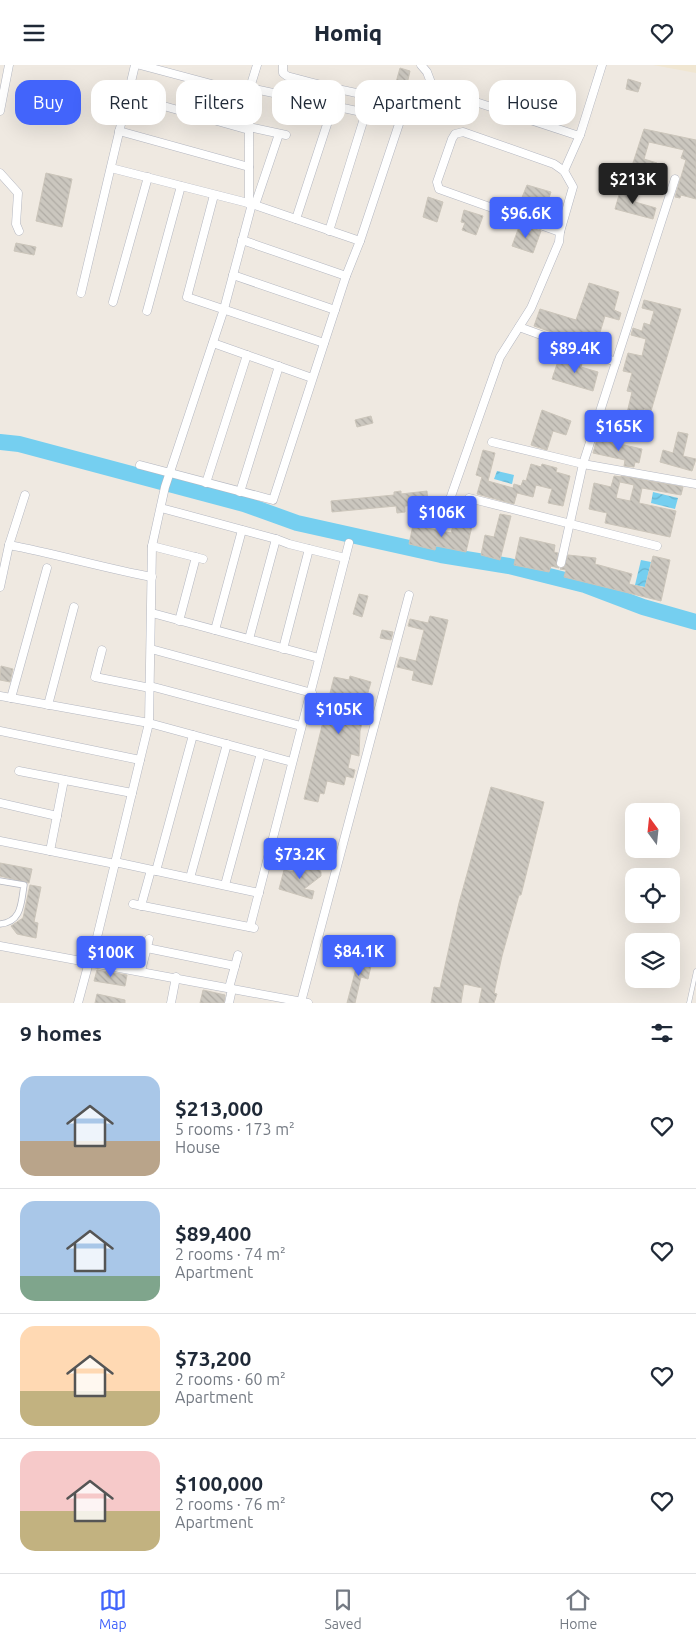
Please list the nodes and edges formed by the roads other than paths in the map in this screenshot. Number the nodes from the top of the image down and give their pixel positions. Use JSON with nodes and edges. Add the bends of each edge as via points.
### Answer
{"nodes":[{"id":1,"x":9,"y":65,"type":"edge"},
{"id":2,"x":135,"y":65,"type":"edge"},
{"id":3,"x":140,"y":65,"type":"edge"},
{"id":4,"x":257,"y":65,"type":"edge"},
{"id":5,"x":283,"y":65,"type":"edge"},
{"id":6,"x":421,"y":65,"type":"edge"},
{"id":7,"x":602,"y":65,"type":"edge"},
{"id":8,"x":132,"y":80,"type":"edge"},
{"id":9,"x":203,"y":80,"type":"edge"},
{"id":10,"x":253,"y":80,"type":"edge"},
{"id":11,"x":429,"y":80,"type":"edge"},
{"id":12,"x":355,"y":91,"type":"edge"},
{"id":13,"x":479,"y":104,"type":"edge"},
{"id":14,"x":166,"y":106,"type":"edge"},
{"id":15,"x":0,"y":111,"type":"edge"},
{"id":16,"x":121,"y":125,"type":"edge"},
{"id":17,"x":249,"y":125,"type":"edge"},
{"id":18,"x":327,"y":125,"type":"edge"},
{"id":19,"x":362,"y":125,"type":"edge"},
{"id":20,"x":399,"y":125,"type":"edge"},
{"id":21,"x":249,"y":129,"type":"junction"},
{"id":22,"x":120,"y":131,"type":"junction"},
{"id":23,"x":580,"y":135,"type":"junction"},
{"id":24,"x":249,"y":167,"type":"junction"},
{"id":25,"x":111,"y":168,"type":"junction"},
{"id":26,"x":564,"y":171,"type":"junction"},
{"id":27,"x":0,"y":173,"type":"edge"},
{"id":28,"x":148,"y":177,"type":"junction"},
{"id":29,"x":676,"y":179,"type":"dead end"},
{"id":30,"x":181,"y":186,"type":"junction"},
{"id":31,"x":214,"y":195,"type":"junction"},
{"id":32,"x":252,"y":204,"type":"junction"},
{"id":33,"x":296,"y":219,"type":"junction"},
{"id":34,"x":19,"y":231,"type":"dead end"},
{"id":35,"x":329,"y":231,"type":"junction"},
{"id":36,"x":560,"y":232,"type":"junction"},
{"id":37,"x":242,"y":240,"type":"junction"},
{"id":38,"x":360,"y":241,"type":"junction"},
{"id":39,"x":233,"y":275,"type":"junction"},
{"id":40,"x":346,"y":276,"type":"junction"},
{"id":41,"x":81,"y":293,"type":"dead end"},
{"id":42,"x":113,"y":302,"type":"dead end"},
{"id":43,"x":224,"y":309,"type":"junction"},
{"id":44,"x":335,"y":310,"type":"junction"},
{"id":45,"x":147,"y":311,"type":"dead end"},
{"id":46,"x":519,"y":327,"type":"junction"},
{"id":47,"x":213,"y":343,"type":"junction"},
{"id":48,"x":324,"y":343,"type":"junction"},
{"id":49,"x":247,"y":355,"type":"junction"},
{"id":50,"x":616,"y":362,"type":"junction"},
{"id":51,"x":279,"y":366,"type":"junction"},
{"id":52,"x":312,"y":378,"type":"junction"},
{"id":53,"x":492,"y":442,"type":"dead end"},
{"id":54,"x":583,"y":464,"type":"junction"},
{"id":55,"x":140,"y":465,"type":"dead end"},
{"id":56,"x":169,"y":475,"type":"junction"},
{"id":57,"x":206,"y":483,"type":"junction"},
{"id":58,"x":696,"y":484,"type":"edge"},
{"id":59,"x":240,"y":492,"type":"junction"},
{"id":60,"x":25,"y":495,"type":"dead end"},
{"id":61,"x":469,"y":498,"type":"dead end"},
{"id":62,"x":161,"y":508,"type":"junction"},
{"id":63,"x":443,"y":519,"type":"dead end"},
{"id":64,"x":570,"y":525,"type":"junction"},
{"id":65,"x":242,"y":530,"type":"junction"},
{"id":66,"x":276,"y":539,"type":"junction"},
{"id":67,"x":348,"y":543,"type":"dead end"},
{"id":68,"x":8,"y":545,"type":"junction"},
{"id":69,"x":152,"y":546,"type":"junction"},
{"id":70,"x":657,"y":546,"type":"dead end"},
{"id":71,"x":309,"y":549,"type":"junction"},
{"id":72,"x":345,"y":557,"type":"junction"},
{"id":73,"x":561,"y":563,"type":"dead end"},
{"id":74,"x":47,"y":569,"type":"dead end"},
{"id":75,"x":152,"y":577,"type":"junction"},
{"id":76,"x":0,"y":587,"type":"edge"},
{"id":77,"x":409,"y":595,"type":"dead end"},
{"id":78,"x":74,"y":607,"type":"dead end"},
{"id":79,"x":152,"y":613,"type":"junction"},
{"id":80,"x":179,"y":621,"type":"junction"},
{"id":81,"x":215,"y":630,"type":"junction"},
{"id":82,"x":249,"y":639,"type":"junction"},
{"id":83,"x":151,"y":649,"type":"junction"},
{"id":84,"x":283,"y":649,"type":"junction"},
{"id":85,"x":102,"y":651,"type":"dead end"},
{"id":86,"x":319,"y":658,"type":"junction"},
{"id":87,"x":150,"y":687,"type":"junction"},
{"id":88,"x":311,"y":693,"type":"junction"},
{"id":89,"x":0,"y":695,"type":"edge"},
{"id":90,"x":11,"y":698,"type":"junction"},
{"id":91,"x":48,"y":705,"type":"junction"},
{"id":92,"x":149,"y":723,"type":"junction"},
{"id":93,"x":302,"y":726,"type":"junction"},
{"id":94,"x":0,"y":731,"type":"edge"},
{"id":95,"x":193,"y":735,"type":"junction"},
{"id":96,"x":227,"y":744,"type":"junction"},
{"id":97,"x":261,"y":753,"type":"junction"},
{"id":98,"x":140,"y":760,"type":"junction"},
{"id":99,"x":292,"y":762,"type":"junction"},
{"id":100,"x":19,"y":771,"type":"dead end"},
{"id":101,"x":64,"y":780,"type":"junction"},
{"id":102,"x":132,"y":793,"type":"junction"},
{"id":103,"x":0,"y":803,"type":"edge"},
{"id":104,"x":57,"y":815,"type":"junction"},
{"id":105,"x":0,"y":841,"type":"edge"},
{"id":106,"x":50,"y":851,"type":"junction"},
{"id":107,"x":115,"y":863,"type":"junction"},
{"id":108,"x":153,"y":870,"type":"junction"},
{"id":109,"x":190,"y":878,"type":"junction"},
{"id":110,"x":0,"y":881,"type":"edge"},
{"id":111,"x":224,"y":885,"type":"junction"},
{"id":112,"x":259,"y":893,"type":"junction"},
{"id":113,"x":0,"y":924,"type":"edge"},
{"id":114,"x":148,"y":939,"type":"dead end"},
{"id":115,"x":0,"y":946,"type":"edge"},
{"id":116,"x":146,"y":949,"type":"junction"},
{"id":117,"x":238,"y":955,"type":"dead end"},
{"id":118,"x":90,"y":962,"type":"junction"},
{"id":119,"x":235,"y":966,"type":"junction"},
{"id":120,"x":142,"y":971,"type":"junction"},
{"id":121,"x":696,"y":971,"type":"edge"},
{"id":122,"x":176,"y":977,"type":"junction"},
{"id":123,"x":231,"y":989,"type":"junction"},
{"id":124,"x":305,"y":1002,"type":"edge"},
{"id":125,"x":78,"y":1003,"type":"edge"},
{"id":126,"x":171,"y":1003,"type":"edge"},
{"id":127,"x":229,"y":1003,"type":"edge"},
{"id":128,"x":689,"y":1003,"type":"edge"}],
"edges":[{"from":1,"to":15,"type":"street"},
{"from":2,"to":8,"type":"street"},
{"from":3,"to":9,"type":"street"},
{"from":4,"to":10,"type":"street"},
{"from":5,"to":12,"type":"street","via":[[283,73],[287,76]]},
{"from":6,"to":11,"type":"street"},
{"from":7,"to":23,"type":"street"},
{"from":13,"to":23,"type":"street"},
{"from":14,"to":21,"type":"street"},
{"from":16,"to":22,"type":"street"},
{"from":17,"to":21,"type":"street"},
{"from":18,"to":33,"type":"street"},
{"from":19,"to":35,"type":"street"},
{"from":20,"to":38,"type":"street"},
{"from":21,"to":24,"type":"street"},
{"from":21,"to":32,"type":"street","via":[[283,134]]},
{"from":22,"to":24,"type":"street"},
{"from":22,"to":25,"type":"street"},
{"from":23,"to":26,"type":"street"},
{"from":24,"to":32,"type":"street"},
{"from":25,"to":28,"type":"street"},
{"from":25,"to":41,"type":"street"},
{"from":26,"to":36,"type":"street","via":[[573,187]]},
{"from":26,"to":36,"type":"street","via":[[543,159],[462,132],[452,139],[437,184],[444,192]]},
{"from":27,"to":34,"type":"street","via":[[18,193],[16,224]]},
{"from":28,"to":30,"type":"street"},
{"from":28,"to":42,"type":"street"},
{"from":29,"to":50,"type":"street"},
{"from":30,"to":31,"type":"street"},
{"from":30,"to":45,"type":"street"},
{"from":31,"to":32,"type":"street"},
{"from":31,"to":43,"type":"street","via":[[187,297]]},
{"from":32,"to":33,"type":"street"},
{"from":32,"to":37,"type":"street"},
{"from":33,"to":35,"type":"street"},
{"from":35,"to":38,"type":"street"},
{"from":36,"to":46,"type":"street","via":[[531,309]]},
{"from":37,"to":39,"type":"street"},
{"from":37,"to":40,"type":"street"},
{"from":38,"to":40,"type":"street"},
{"from":39,"to":43,"type":"street"},
{"from":39,"to":44,"type":"street"},
{"from":40,"to":44,"type":"street"},
{"from":43,"to":47,"type":"street"},
{"from":43,"to":48,"type":"street"},
{"from":44,"to":48,"type":"street"},
{"from":46,"to":50,"type":"street"},
{"from":46,"to":63,"type":"street","via":[[500,357]]},
{"from":47,"to":49,"type":"street"},
{"from":47,"to":56,"type":"street"},
{"from":48,"to":52,"type":"street"},
{"from":49,"to":51,"type":"street"},
{"from":49,"to":57,"type":"street"},
{"from":50,"to":54,"type":"street"},
{"from":51,"to":52,"type":"street"},
{"from":51,"to":59,"type":"street"},
{"from":52,"to":59,"type":"street","via":[[274,501]]},
{"from":53,"to":54,"type":"street"},
{"from":54,"to":58,"type":"street"},
{"from":54,"to":64,"type":"street"},
{"from":55,"to":56,"type":"street"},
{"from":56,"to":57,"type":"street"},
{"from":56,"to":62,"type":"street"},
{"from":57,"to":59,"type":"street"},
{"from":60,"to":68,"type":"street"},
{"from":61,"to":64,"type":"street"},
{"from":62,"to":65,"type":"street"},
{"from":62,"to":69,"type":"street"},
{"from":64,"to":70,"type":"street"},
{"from":64,"to":73,"type":"street"},
{"from":65,"to":66,"type":"street"},
{"from":65,"to":81,"type":"street"},
{"from":66,"to":71,"type":"street"},
{"from":66,"to":82,"type":"street"},
{"from":67,"to":72,"type":"street"},
{"from":68,"to":75,"type":"street"},
{"from":68,"to":76,"type":"street"},
{"from":69,"to":75,"type":"street"},
{"from":69,"to":80,"type":"street","via":[[200,558]]},
{"from":71,"to":72,"type":"street"},
{"from":71,"to":84,"type":"street"},
{"from":72,"to":86,"type":"street"},
{"from":74,"to":90,"type":"street"},
{"from":75,"to":79,"type":"street"},
{"from":77,"to":124,"type":"street"},
{"from":78,"to":91,"type":"street"},
{"from":79,"to":80,"type":"street"},
{"from":79,"to":83,"type":"street"},
{"from":80,"to":81,"type":"street"},
{"from":81,"to":82,"type":"street"},
{"from":82,"to":84,"type":"street"},
{"from":83,"to":87,"type":"street"},
{"from":83,"to":88,"type":"street"},
{"from":84,"to":86,"type":"street"},
{"from":85,"to":87,"type":"street","via":[[95,677]]},
{"from":86,"to":88,"type":"street"},
{"from":87,"to":92,"type":"street"},
{"from":87,"to":93,"type":"street"},
{"from":88,"to":93,"type":"street"},
{"from":89,"to":90,"type":"street"},
{"from":90,"to":91,"type":"street"},
{"from":91,"to":92,"type":"street"},
{"from":92,"to":95,"type":"street"},
{"from":92,"to":98,"type":"street"},
{"from":93,"to":99,"type":"street"},
{"from":94,"to":98,"type":"street"},
{"from":95,"to":96,"type":"street"},
{"from":95,"to":108,"type":"street"},
{"from":96,"to":97,"type":"street"},
{"from":96,"to":109,"type":"street"},
{"from":97,"to":99,"type":"street"},
{"from":97,"to":111,"type":"street"},
{"from":98,"to":102,"type":"street"},
{"from":99,"to":112,"type":"street"},
{"from":100,"to":101,"type":"street"},
{"from":101,"to":102,"type":"street"},
{"from":101,"to":104,"type":"street"},
{"from":102,"to":107,"type":"street"},
{"from":103,"to":104,"type":"street"},
{"from":104,"to":106,"type":"street"},
{"from":105,"to":106,"type":"street"},
{"from":106,"to":107,"type":"street"},
{"from":107,"to":108,"type":"street"},
{"from":107,"to":118,"type":"street"},
{"from":108,"to":109,"type":"street"},
{"from":108,"to":112,"type":"street","via":[[137,905],[252,927]]},
{"from":109,"to":111,"type":"street"},
{"from":110,"to":113,"type":"street","via":[[24,885],[18,915]]},
{"from":111,"to":112,"type":"street"},
{"from":114,"to":116,"type":"street"},
{"from":115,"to":118,"type":"street"},
{"from":116,"to":119,"type":"street"},
{"from":116,"to":120,"type":"street"},
{"from":117,"to":119,"type":"street"},
{"from":118,"to":120,"type":"street"},
{"from":118,"to":125,"type":"street"},
{"from":119,"to":123,"type":"street"},
{"from":120,"to":122,"type":"street"},
{"from":121,"to":128,"type":"lane"},
{"from":122,"to":123,"type":"street"},
{"from":122,"to":126,"type":"street"},
{"from":123,"to":124,"type":"street"},
{"from":123,"to":127,"type":"street"}]}
